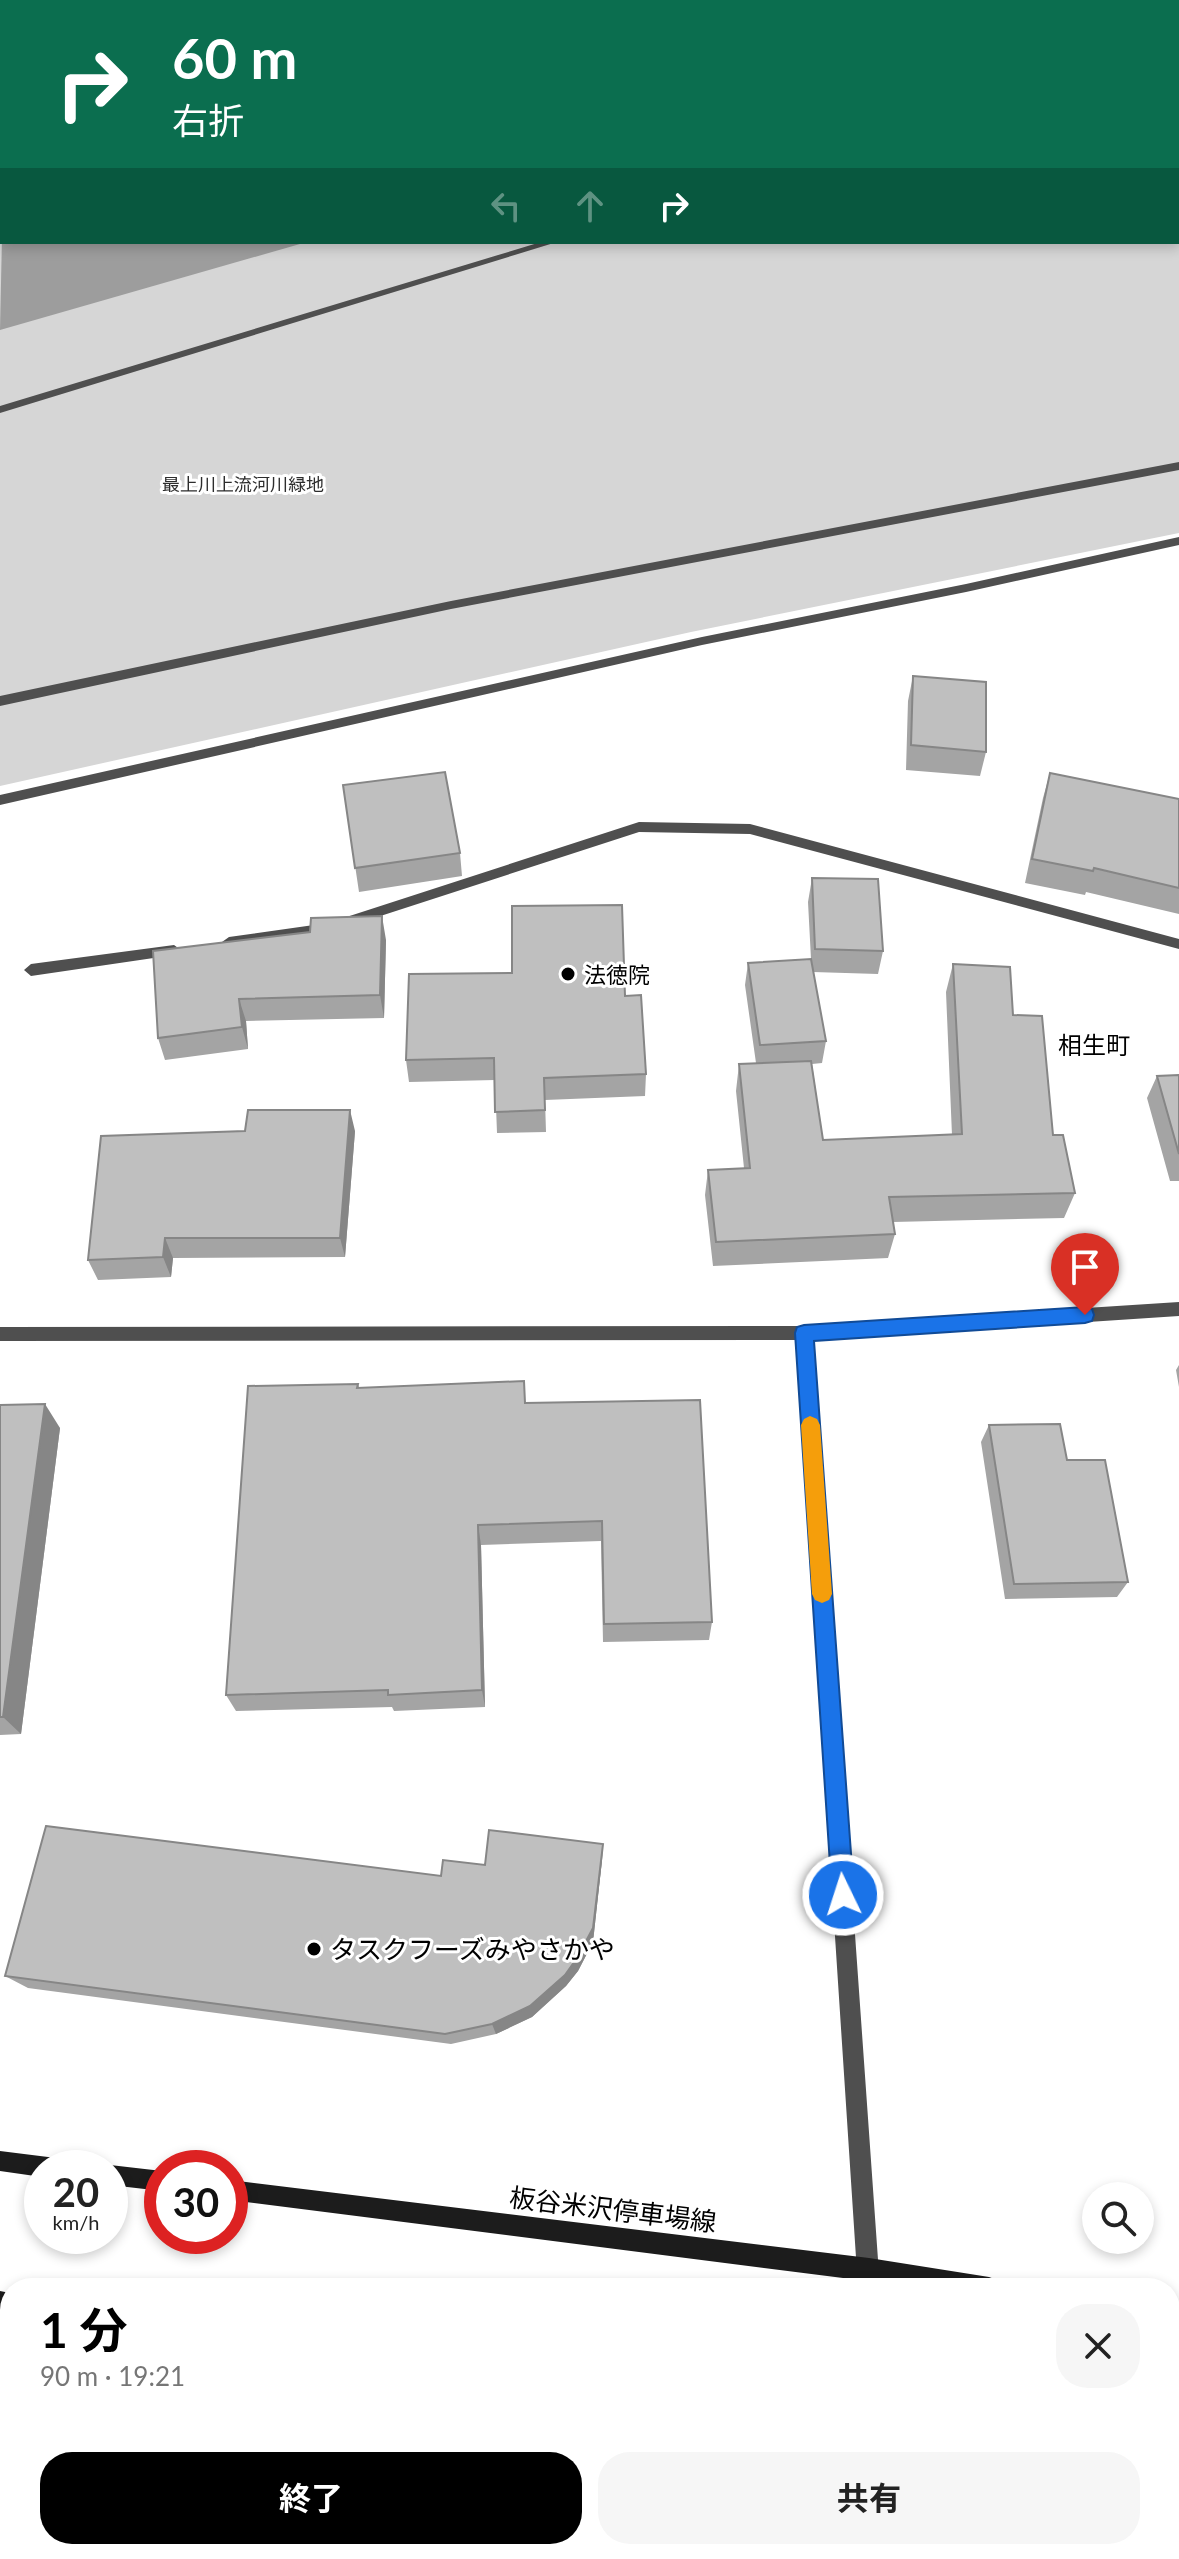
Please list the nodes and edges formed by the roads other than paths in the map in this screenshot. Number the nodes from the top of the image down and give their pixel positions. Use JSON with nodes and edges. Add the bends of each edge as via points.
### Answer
{"nodes":[{"id":1,"x":545,"y":244,"type":"edge"},
{"id":2,"x":0,"y":410,"type":"edge"},
{"id":3,"x":1179,"y":466,"type":"edge"},
{"id":4,"x":1179,"y":541,"type":"edge"},
{"id":5,"x":0,"y":701,"type":"edge"},
{"id":6,"x":0,"y":800,"type":"edge"},
{"id":7,"x":219,"y":943,"type":"edge"},
{"id":8,"x":1179,"y":944,"type":"edge"},
{"id":9,"x":187,"y":948,"type":"edge"},
{"id":10,"x":31,"y":970,"type":"dead end"},
{"id":11,"x":1179,"y":1309,"type":"edge"},
{"id":12,"x":804,"y":1333,"type":"junction"},
{"id":13,"x":0,"y":1334,"type":"edge"},
{"id":14,"x":0,"y":2161,"type":"edge"},
{"id":15,"x":24,"y":2164,"type":"edge"},
{"id":16,"x":248,"y":2192,"type":"edge"},
{"id":17,"x":869,"y":2278,"type":"edge"}],
"edges":[{"from":1,"to":2,"type":"street"},
{"from":3,"to":5,"type":"street","via":[[451,605]]},
{"from":4,"to":6,"type":"street","via":[[702,641]]},
{"from":7,"to":8,"type":"street","via":[[328,928],[639,827],[750,829]]},
{"from":9,"to":10,"type":"street"},
{"from":11,"to":12,"type":"street"},
{"from":12,"to":13,"type":"street"},
{"from":12,"to":17,"type":"street"},
{"from":14,"to":15,"type":"main road"},
{"from":16,"to":17,"type":"main road","name":"板谷米沢停車場線"}]}
